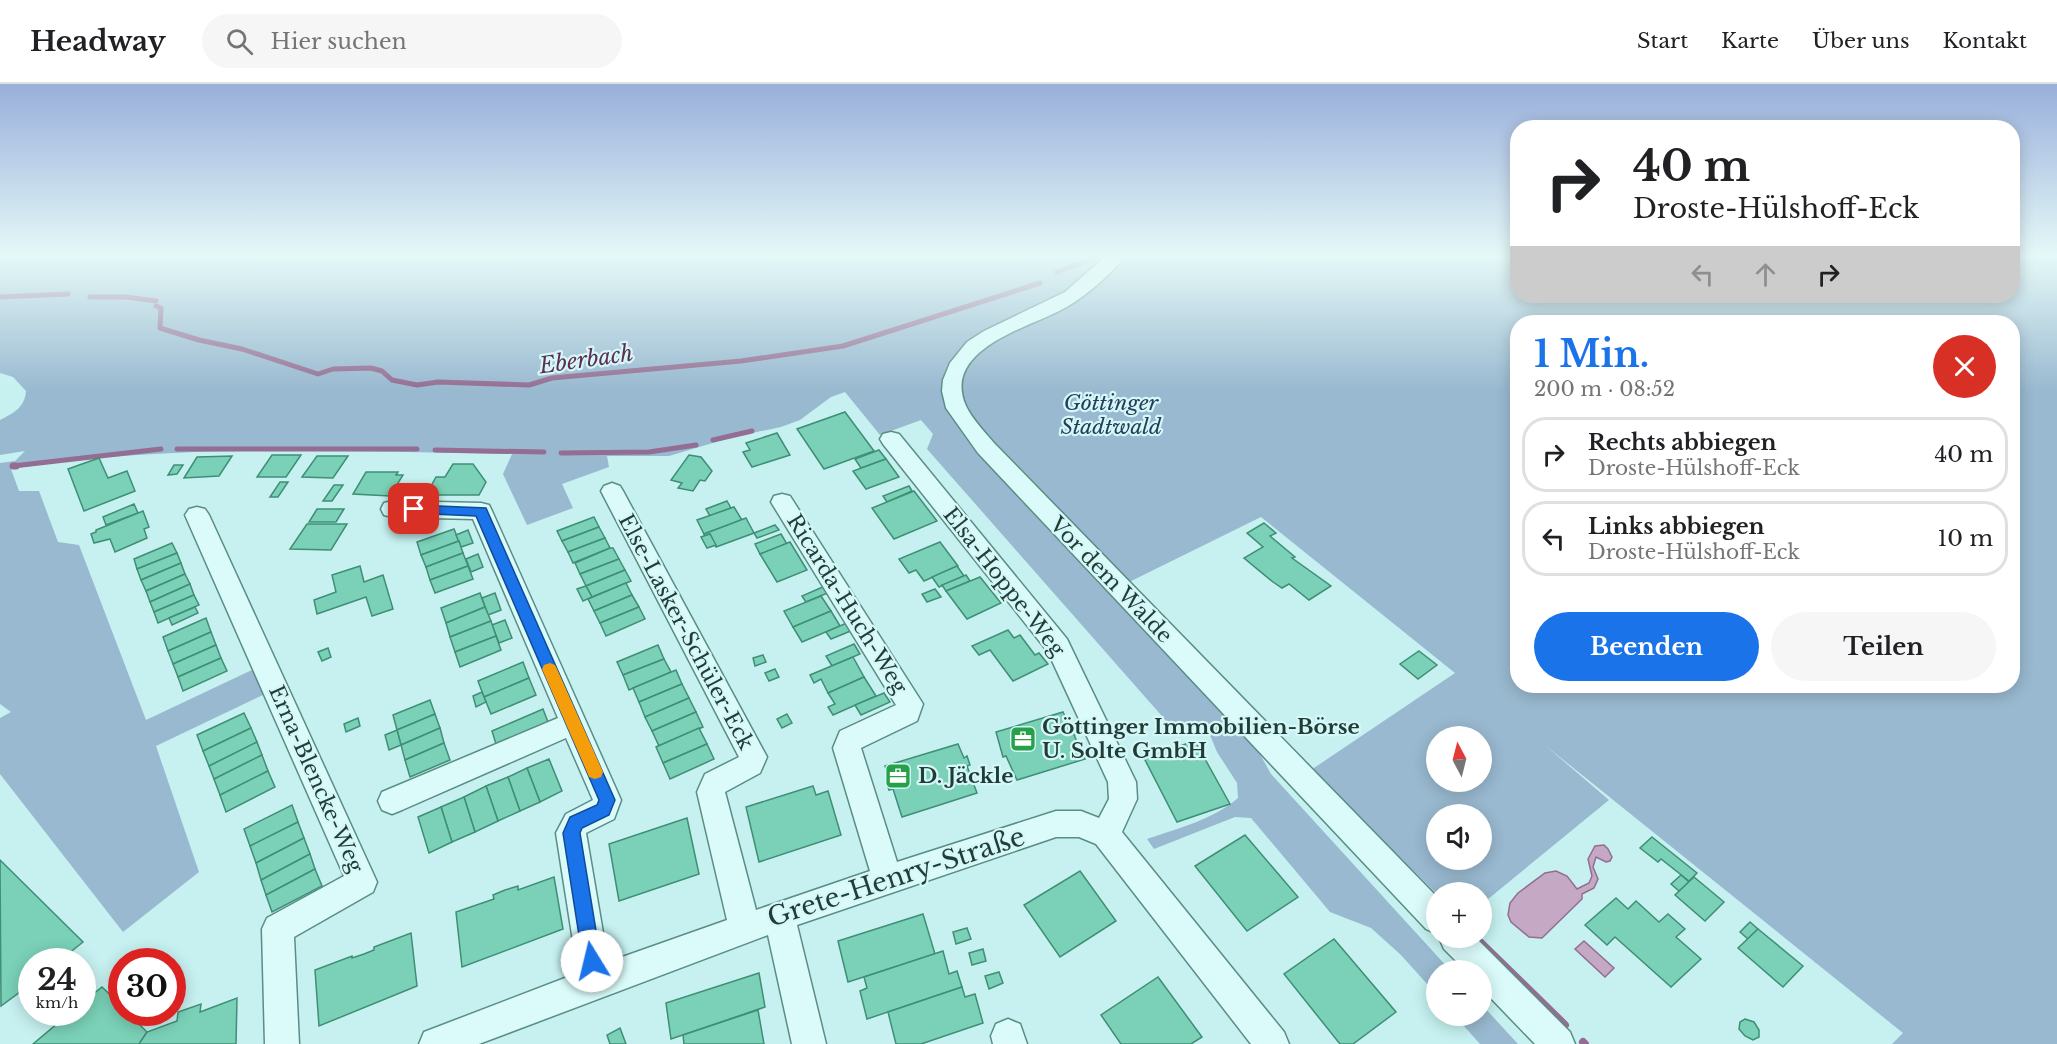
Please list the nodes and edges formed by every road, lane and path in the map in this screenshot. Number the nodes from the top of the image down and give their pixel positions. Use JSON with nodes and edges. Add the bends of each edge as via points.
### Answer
{"nodes":[{"id":1,"x":1061,"y":302,"type":"edge"},
{"id":2,"x":891,"y":439,"type":"dead end"},
{"id":3,"x":612,"y":491,"type":"dead end"},
{"id":4,"x":782,"y":502,"type":"dead end"},
{"id":5,"x":392,"y":509,"type":"dead end"},
{"id":6,"x":197,"y":515,"type":"dead end"},
{"id":7,"x":573,"y":723,"type":"junction"},
{"id":8,"x":392,"y":801,"type":"dead end"},
{"id":9,"x":1106,"y":835,"type":"junction"},
{"id":10,"x":888,"y":880,"type":"junction"},
{"id":11,"x":1426,"y":908,"type":"edge"},
{"id":12,"x":779,"y":916,"type":"junction"},
{"id":13,"x":745,"y":928,"type":"junction"},
{"id":14,"x":1465,"y":948,"type":"edge"},
{"id":15,"x":595,"y":981,"type":"junction"},
{"id":16,"x":1264,"y":1041,"type":"edge"},
{"id":17,"x":282,"y":1044,"type":"edge"},
{"id":18,"x":436,"y":1044,"type":"edge"},
{"id":19,"x":809,"y":1044,"type":"edge"},
{"id":20,"x":1558,"y":1044,"type":"edge"}],
"edges":[{"from":1,"to":11,"type":"street","name":"Vor dem Walde","via":[[974,346],[953,380],[956,408],[986,448]]},
{"from":2,"to":9,"type":"street","name":"Elsa-Hoppe-Weg","via":[[1058,646],[1122,782],[1123,799]]},
{"from":3,"to":13,"type":"street","name":"Else-Lasker-Schüler-Eck","via":[[753,757],[750,765],[715,783],[711,792]]},
{"from":4,"to":10,"type":"street","name":"Ricarda-Huch-Weg","via":[[910,704],[907,712],[850,739],[847,748]]},
{"from":5,"to":7,"type":"street","via":[[481,511]]},
{"from":6,"to":17,"type":"street","name":"Erna-Blencke-Weg","via":[[362,882],[278,929]]},
{"from":7,"to":8,"type":"street"},
{"from":7,"to":15,"type":"street","via":[[607,800],[604,810],[576,823],[571,833]]},
{"from":9,"to":10,"type":"street","name":"Grete-Henry-Straße","via":[[1081,824],[1056,824]]},
{"from":9,"to":16,"type":"street","name":"Grete-Henry-Straße"},
{"from":10,"to":12,"type":"street","name":"Grete-Henry-Straße"},
{"from":12,"to":13,"type":"street","name":"Grete-Henry-Straße"},
{"from":12,"to":19,"type":"street"},
{"from":13,"to":15,"type":"street","name":"Grete-Henry-Straße"},
{"from":14,"to":20,"type":"street"},
{"from":15,"to":18,"type":"street","name":"Grete-Henry-Straße"}]}
